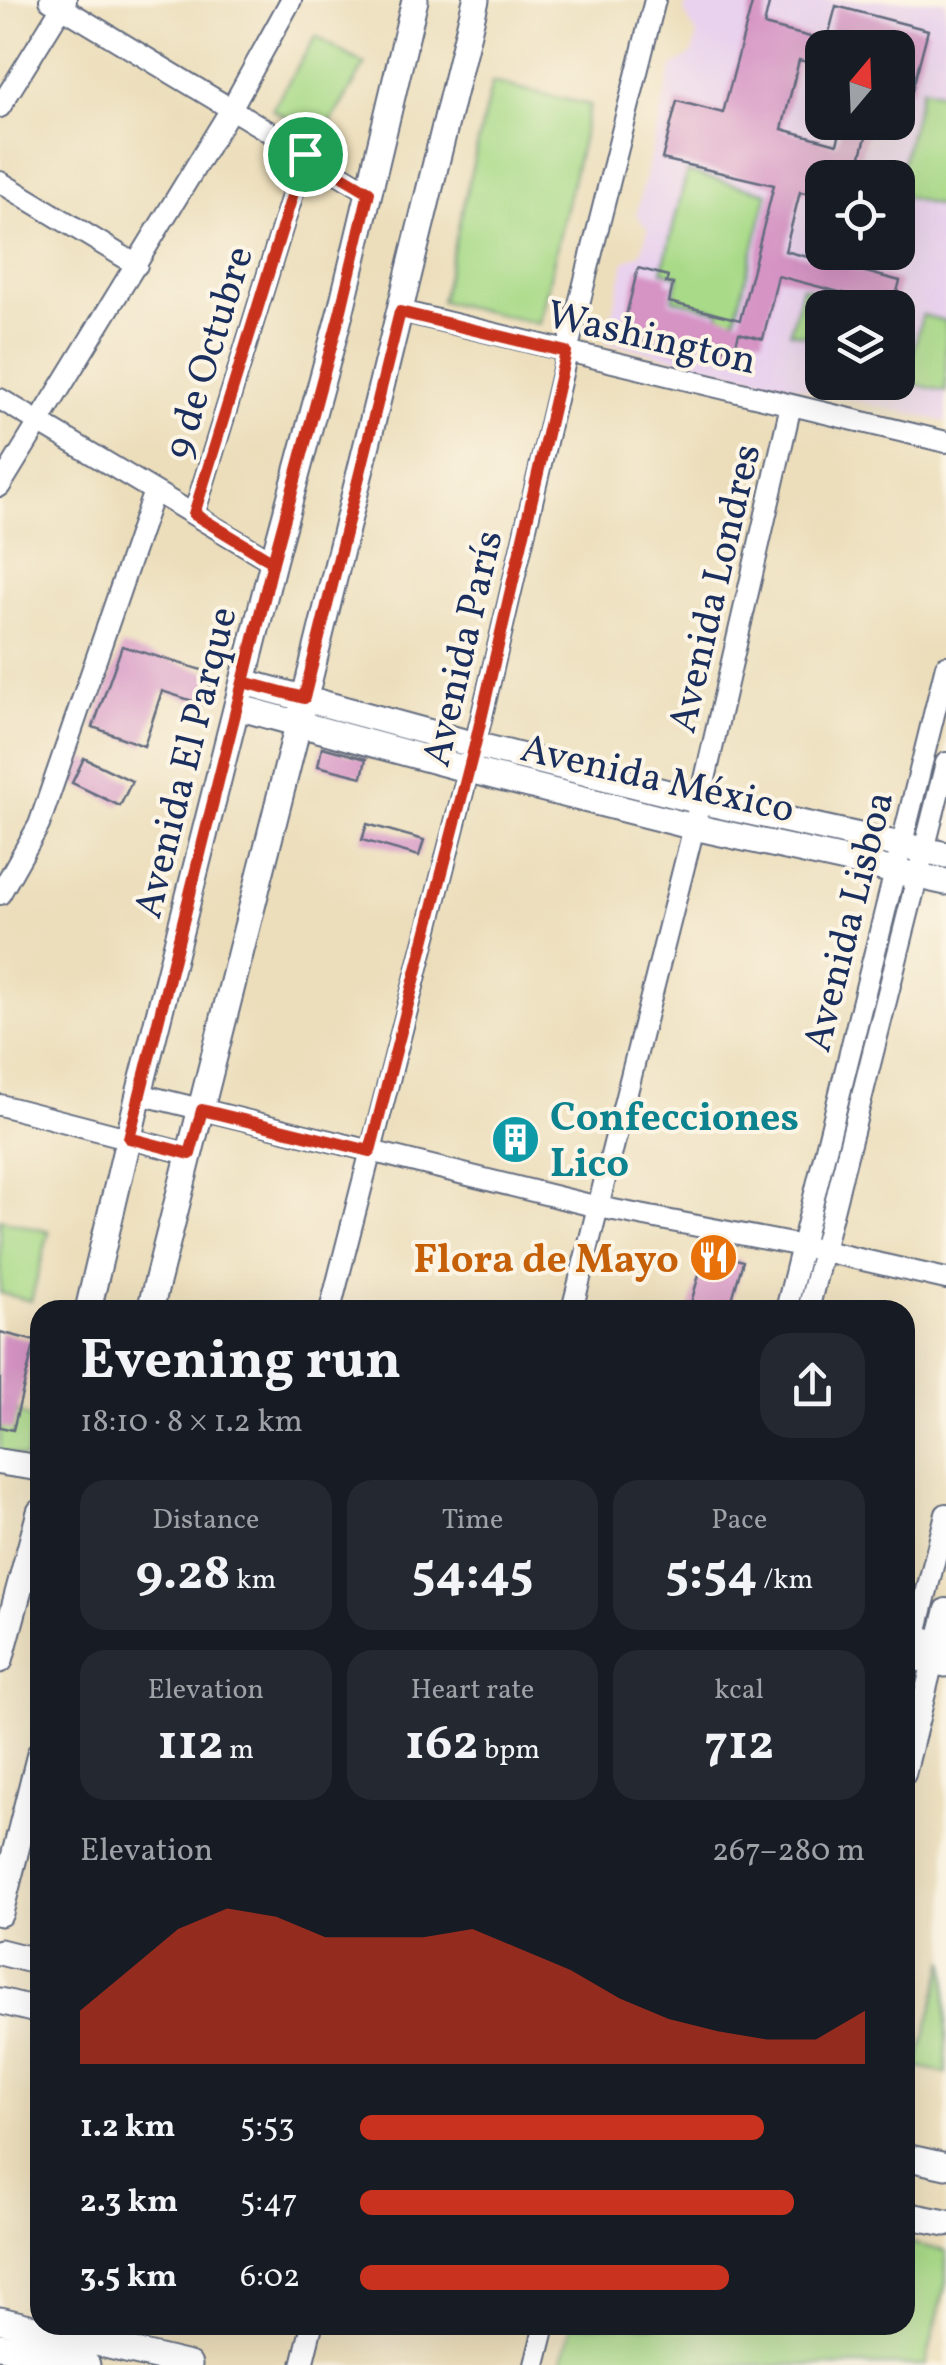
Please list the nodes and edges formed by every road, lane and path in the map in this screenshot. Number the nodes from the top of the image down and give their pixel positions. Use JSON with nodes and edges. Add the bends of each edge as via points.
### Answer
{"nodes":[{"id":1,"x":292,"y":0,"type":"edge"},
{"id":2,"x":414,"y":0,"type":"edge"},
{"id":3,"x":476,"y":0,"type":"edge"},
{"id":4,"x":655,"y":0,"type":"edge"},
{"id":5,"x":59,"y":2,"type":"edge"},
{"id":6,"x":0,"y":108,"type":"edge"},
{"id":7,"x":231,"y":109,"type":"junction"},
{"id":8,"x":305,"y":154,"type":"junction"},
{"id":9,"x":0,"y":182,"type":"edge"},
{"id":10,"x":369,"y":192,"type":"junction"},
{"id":11,"x":137,"y":265,"type":"junction"},
{"id":12,"x":400,"y":312,"type":"junction"},
{"id":13,"x":566,"y":352,"type":"junction"},
{"id":14,"x":0,"y":399,"type":"edge"},
{"id":15,"x":791,"y":406,"type":"junction"},
{"id":16,"x":40,"y":424,"type":"junction"},
{"id":17,"x":946,"y":442,"type":"edge"},
{"id":18,"x":0,"y":486,"type":"edge"},
{"id":19,"x":154,"y":491,"type":"junction"},
{"id":20,"x":194,"y":514,"type":"junction"},
{"id":21,"x":273,"y":562,"type":"junction"},
{"id":22,"x":946,"y":666,"type":"edge"},
{"id":23,"x":240,"y":695,"type":"junction"},
{"id":24,"x":304,"y":698,"type":"junction"},
{"id":25,"x":298,"y":725,"type":"junction"},
{"id":26,"x":472,"y":758,"type":"junction"},
{"id":27,"x":946,"y":764,"type":"edge"},
{"id":28,"x":697,"y":814,"type":"junction"},
{"id":29,"x":924,"y":850,"type":"edge"},
{"id":30,"x":9,"y":862,"type":"edge"},
{"id":31,"x":907,"y":873,"type":"junction"},
{"id":32,"x":946,"y":882,"type":"edge"},
{"id":33,"x":0,"y":894,"type":"edge"},
{"id":34,"x":139,"y":1094,"type":"junction"},
{"id":35,"x":0,"y":1105,"type":"edge"},
{"id":36,"x":202,"y":1110,"type":"junction"},
{"id":37,"x":129,"y":1138,"type":"junction"},
{"id":38,"x":370,"y":1151,"type":"junction"},
{"id":39,"x":190,"y":1154,"type":"junction"},
{"id":40,"x":598,"y":1206,"type":"junction"},
{"id":41,"x":812,"y":1248,"type":"junction"},
{"id":42,"x":946,"y":1279,"type":"edge"},
{"id":43,"x":90,"y":1300,"type":"edge"},
{"id":44,"x":153,"y":1300,"type":"edge"},
{"id":45,"x":333,"y":1300,"type":"edge"},
{"id":46,"x":574,"y":1300,"type":"edge"},
{"id":47,"x":790,"y":1300,"type":"edge"},
{"id":48,"x":809,"y":1300,"type":"edge"},
{"id":49,"x":946,"y":1514,"type":"edge"},
{"id":50,"x":30,"y":1549,"type":"edge"},
{"id":51,"x":946,"y":1610,"type":"edge"},
{"id":52,"x":923,"y":1653,"type":"edge"},
{"id":53,"x":0,"y":1660,"type":"edge"},
{"id":54,"x":915,"y":1707,"type":"edge"},
{"id":55,"x":30,"y":1794,"type":"edge"},
{"id":56,"x":0,"y":1913,"type":"edge"},
{"id":57,"x":0,"y":1952,"type":"edge"},
{"id":58,"x":30,"y":1960,"type":"edge"},
{"id":59,"x":0,"y":2001,"type":"edge"},
{"id":60,"x":30,"y":2008,"type":"edge"},
{"id":61,"x":915,"y":2159,"type":"edge"},
{"id":62,"x":946,"y":2166,"type":"edge"},
{"id":63,"x":915,"y":2217,"type":"edge"},
{"id":64,"x":946,"y":2224,"type":"edge"},
{"id":65,"x":0,"y":2320,"type":"edge"},
{"id":66,"x":30,"y":2332,"type":"edge"},
{"id":67,"x":37,"y":2335,"type":"edge"},
{"id":68,"x":310,"y":2335,"type":"edge"},
{"id":69,"x":542,"y":2335,"type":"edge"},
{"id":70,"x":0,"y":2346,"type":"edge"},
{"id":71,"x":74,"y":2350,"type":"edge"},
{"id":72,"x":190,"y":2365,"type":"edge"},
{"id":73,"x":302,"y":2365,"type":"edge"},
{"id":74,"x":535,"y":2365,"type":"edge"}],
"edges":[{"from":1,"to":7,"type":"street"},
{"from":2,"to":10,"type":"street","name":"Avenida El Parque"},
{"from":3,"to":12,"type":"street"},
{"from":4,"to":13,"type":"street","name":"Avenida París"},
{"from":5,"to":6,"type":"street"},
{"from":5,"to":7,"type":"street"},
{"from":7,"to":8,"type":"street"},
{"from":7,"to":11,"type":"street"},
{"from":8,"to":10,"type":"street"},
{"from":8,"to":20,"type":"street","name":"9 de Octubre"},
{"from":9,"to":11,"type":"street"},
{"from":10,"to":21,"type":"street","name":"Avenida El Parque"},
{"from":11,"to":16,"type":"street"},
{"from":12,"to":13,"type":"street","name":"Washington"},
{"from":12,"to":24,"type":"street"},
{"from":13,"to":15,"type":"street","name":"Washington"},
{"from":13,"to":26,"type":"street","name":"Avenida París"},
{"from":14,"to":16,"type":"street"},
{"from":15,"to":17,"type":"street","name":"Washington"},
{"from":15,"to":28,"type":"street","name":"Avenida Londres"},
{"from":16,"to":18,"type":"street"},
{"from":16,"to":19,"type":"street"},
{"from":19,"to":20,"type":"street"},
{"from":19,"to":30,"type":"street","name":"9 de Octubre","via":[[40,825]]},
{"from":20,"to":21,"type":"street"},
{"from":21,"to":23,"type":"street","name":"Avenida El Parque"},
{"from":22,"to":29,"type":"street","name":"Avenida Lisboa"},
{"from":23,"to":24,"type":"street","name":"Avenida México"},
{"from":23,"to":25,"type":"street","name":"Avenida México"},
{"from":23,"to":34,"type":"street","name":"Avenida El Parque"},
{"from":24,"to":25,"type":"street"},
{"from":24,"to":26,"type":"street","name":"Avenida México"},
{"from":25,"to":26,"type":"street","name":"Avenida México"},
{"from":25,"to":36,"type":"street"},
{"from":26,"to":28,"type":"street","name":"Avenida México"},
{"from":26,"to":38,"type":"street","name":"Avenida París"},
{"from":27,"to":29,"type":"street","name":"Avenida Lisboa"},
{"from":28,"to":29,"type":"street","name":"Avenida México"},
{"from":28,"to":31,"type":"street","name":"Avenida México"},
{"from":28,"to":40,"type":"street","name":"Avenida Londres"},
{"from":29,"to":31,"type":"street","name":"Avenida Lisboa"},
{"from":30,"to":33,"type":"street","name":"9 de Octubre"},
{"from":31,"to":32,"type":"street","name":"Avenida México"},
{"from":31,"to":41,"type":"street","name":"Avenida Lisboa"},
{"from":34,"to":36,"type":"street"},
{"from":34,"to":37,"type":"street","name":"Avenida El Parque"},
{"from":35,"to":37,"type":"street"},
{"from":36,"to":38,"type":"street"},
{"from":36,"to":39,"type":"street"},
{"from":37,"to":39,"type":"street"},
{"from":37,"to":43,"type":"street","name":"Avenida El Parque"},
{"from":38,"to":40,"type":"street"},
{"from":38,"to":45,"type":"street","name":"Avenida París"},
{"from":39,"to":44,"type":"street"},
{"from":40,"to":41,"type":"street"},
{"from":40,"to":46,"type":"street","name":"Avenida Londres"},
{"from":41,"to":42,"type":"street"},
{"from":41,"to":47,"type":"street","name":"Avenida Lisboa"},
{"from":41,"to":48,"type":"street","name":"Avenida Lisboa"},
{"from":49,"to":52,"type":"street"},
{"from":50,"to":53,"type":"street"},
{"from":51,"to":52,"type":"street"},
{"from":52,"to":54,"type":"street"},
{"from":55,"to":56,"type":"street"},
{"from":57,"to":58,"type":"street"},
{"from":59,"to":60,"type":"street"},
{"from":61,"to":62,"type":"street"},
{"from":63,"to":64,"type":"street"},
{"from":65,"to":66,"type":"street"},
{"from":67,"to":71,"type":"street"},
{"from":68,"to":73,"type":"street"},
{"from":69,"to":74,"type":"street"},
{"from":70,"to":71,"type":"street"},
{"from":71,"to":72,"type":"street"}]}
